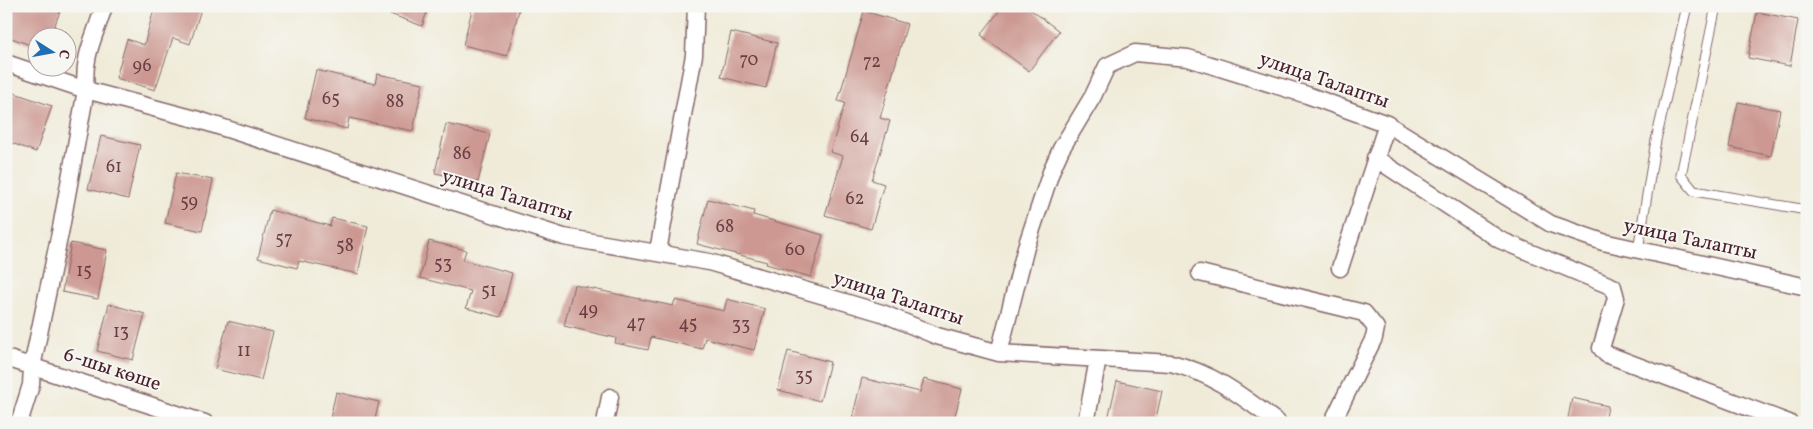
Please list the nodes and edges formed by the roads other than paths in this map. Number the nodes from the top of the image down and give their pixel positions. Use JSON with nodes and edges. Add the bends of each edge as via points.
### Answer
{"nodes":[{"id":1,"x":104,"y":6,"type":"edge"},
{"id":2,"x":696,"y":6,"type":"edge"},
{"id":3,"x":1687,"y":6,"type":"edge"},
{"id":4,"x":1716,"y":6,"type":"edge"},
{"id":5,"x":6,"y":63,"type":"edge"},
{"id":6,"x":86,"y":90,"type":"junction"},
{"id":7,"x":1386,"y":124,"type":"junction"},
{"id":8,"x":1375,"y":158,"type":"junction"},
{"id":9,"x":1807,"y":210,"type":"edge"},
{"id":10,"x":1638,"y":250,"type":"junction"},
{"id":11,"x":658,"y":251,"type":"junction"},
{"id":12,"x":1340,"y":268,"type":"dead end"},
{"id":13,"x":1200,"y":273,"type":"dead end"},
{"id":14,"x":1807,"y":288,"type":"edge"},
{"id":15,"x":999,"y":353,"type":"junction"},
{"id":16,"x":6,"y":358,"type":"edge"},
{"id":17,"x":1098,"y":359,"type":"junction"},
{"id":18,"x":32,"y":367,"type":"junction"},
{"id":19,"x":610,"y":397,"type":"dead end"},
{"id":20,"x":19,"y":423,"type":"edge"},
{"id":21,"x":205,"y":423,"type":"edge"},
{"id":22,"x":604,"y":423,"type":"edge"},
{"id":23,"x":1086,"y":423,"type":"edge"},
{"id":24,"x":1278,"y":423,"type":"edge"},
{"id":25,"x":1332,"y":423,"type":"edge"},
{"id":26,"x":1789,"y":423,"type":"edge"}],
"edges":[{"from":1,"to":6,"type":"street","via":[[89,45],[84,72]]},
{"from":2,"to":11,"type":"street","via":[[694,55]]},
{"from":3,"to":10,"type":"lane","via":[[1656,140]]},
{"from":4,"to":9,"type":"lane","via":[[1682,175],[1694,191]]},
{"from":5,"to":6,"type":"street","name":"улица Талапты"},
{"from":6,"to":11,"type":"street","name":"улица Талапты","via":[[199,120],[564,237]]},
{"from":6,"to":18,"type":"street"},
{"from":7,"to":8,"type":"street"},
{"from":7,"to":10,"type":"street","name":"улица Талапты","via":[[1551,224]]},
{"from":7,"to":15,"type":"street","name":"улица Талапты","via":[[1307,95],[1188,58],[1135,53],[1107,66],[1052,169],[1026,246]]},
{"from":8,"to":12,"type":"street"},
{"from":8,"to":26,"type":"street","via":[[1500,240],[1613,287],[1616,298],[1601,348],[1606,354]]},
{"from":10,"to":14,"type":"street","name":"улица Талапты"},
{"from":11,"to":15,"type":"street","name":"улица Талапты","via":[[755,275],[882,314],[937,336]]},
{"from":13,"to":25,"type":"street","via":[[1364,313],[1376,328],[1374,338]]},
{"from":15,"to":17,"type":"street","name":"улица Талапты"},
{"from":16,"to":18,"type":"street","name":"6-шы көше"},
{"from":17,"to":23,"type":"street"},
{"from":17,"to":24,"type":"street","name":"улица Талапты","via":[[1188,367],[1219,380]]},
{"from":18,"to":20,"type":"street","via":[[31,385]]},
{"from":18,"to":21,"type":"street","name":"6-шы көше"},
{"from":19,"to":22,"type":"street"}]}
